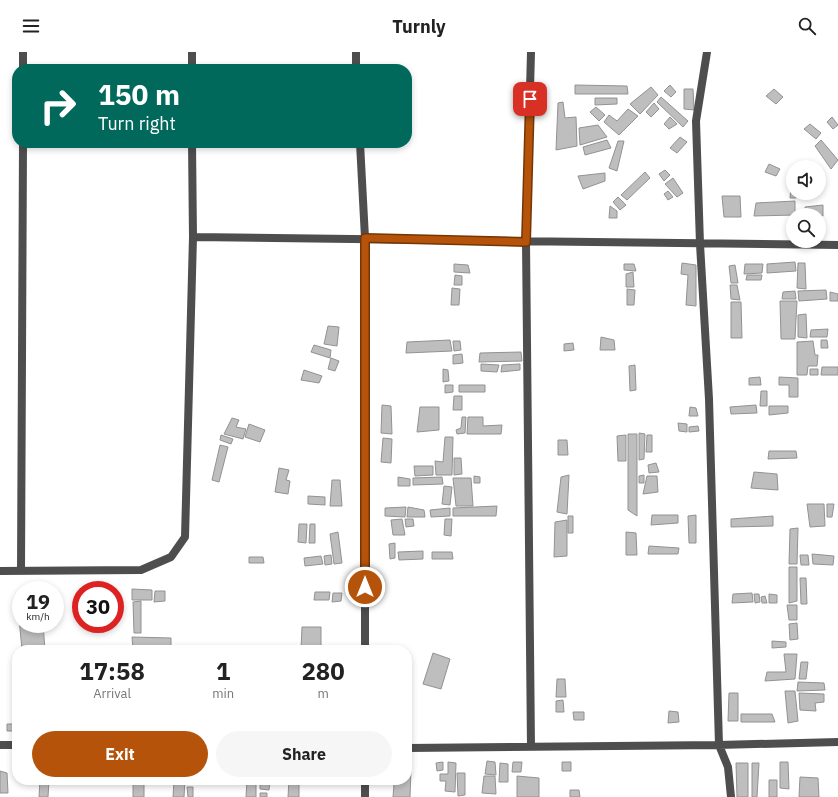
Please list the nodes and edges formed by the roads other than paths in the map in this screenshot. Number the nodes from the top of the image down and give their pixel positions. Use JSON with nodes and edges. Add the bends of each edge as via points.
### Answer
{"nodes":[{"id":1,"x":23,"y":52,"type":"edge"},
{"id":2,"x":192,"y":52,"type":"edge"},
{"id":3,"x":356,"y":52,"type":"edge"},
{"id":4,"x":531,"y":52,"type":"edge"},
{"id":5,"x":707,"y":52,"type":"edge"},
{"id":6,"x":23,"y":64,"type":"edge"},
{"id":7,"x":192,"y":64,"type":"edge"},
{"id":8,"x":356,"y":64,"type":"edge"},
{"id":9,"x":23,"y":148,"type":"edge"},
{"id":10,"x":192,"y":148,"type":"edge"},
{"id":11,"x":360,"y":148,"type":"edge"},
{"id":12,"x":193,"y":237,"type":"junction"},
{"id":13,"x":365,"y":238,"type":"junction"},
{"id":14,"x":526,"y":242,"type":"junction"},
{"id":15,"x":700,"y":244,"type":"junction"},
{"id":16,"x":838,"y":245,"type":"edge"},
{"id":17,"x":0,"y":571,"type":"edge"},
{"id":18,"x":21,"y":571,"type":"junction"},
{"id":19,"x":365,"y":645,"type":"edge"},
{"id":20,"x":838,"y":742,"type":"edge"},
{"id":21,"x":0,"y":745,"type":"edge"},
{"id":22,"x":12,"y":745,"type":"edge"},
{"id":23,"x":719,"y":745,"type":"junction"},
{"id":24,"x":531,"y":747,"type":"junction"},
{"id":25,"x":412,"y":748,"type":"edge"},
{"id":26,"x":365,"y":785,"type":"edge"},
{"id":27,"x":365,"y":797,"type":"edge"},
{"id":28,"x":731,"y":797,"type":"edge"}],
"edges":[{"from":1,"to":6,"type":"street"},
{"from":2,"to":7,"type":"street"},
{"from":3,"to":8,"type":"street"},
{"from":4,"to":14,"type":"street"},
{"from":5,"to":15,"type":"street","via":[[696,121]]},
{"from":9,"to":18,"type":"street"},
{"from":10,"to":12,"type":"street"},
{"from":11,"to":13,"type":"street"},
{"from":12,"to":13,"type":"street"},
{"from":12,"to":18,"type":"street","via":[[186,537],[171,557],[141,570]]},
{"from":13,"to":14,"type":"street"},
{"from":13,"to":19,"type":"street"},
{"from":14,"to":15,"type":"street"},
{"from":14,"to":24,"type":"street"},
{"from":15,"to":16,"type":"street"},
{"from":15,"to":23,"type":"street","via":[[709,399]]},
{"from":17,"to":18,"type":"street"},
{"from":20,"to":23,"type":"street"},
{"from":21,"to":22,"type":"street"},
{"from":23,"to":24,"type":"street"},
{"from":23,"to":28,"type":"street","via":[[728,767]]},
{"from":24,"to":25,"type":"street"},
{"from":26,"to":27,"type":"street"}]}
